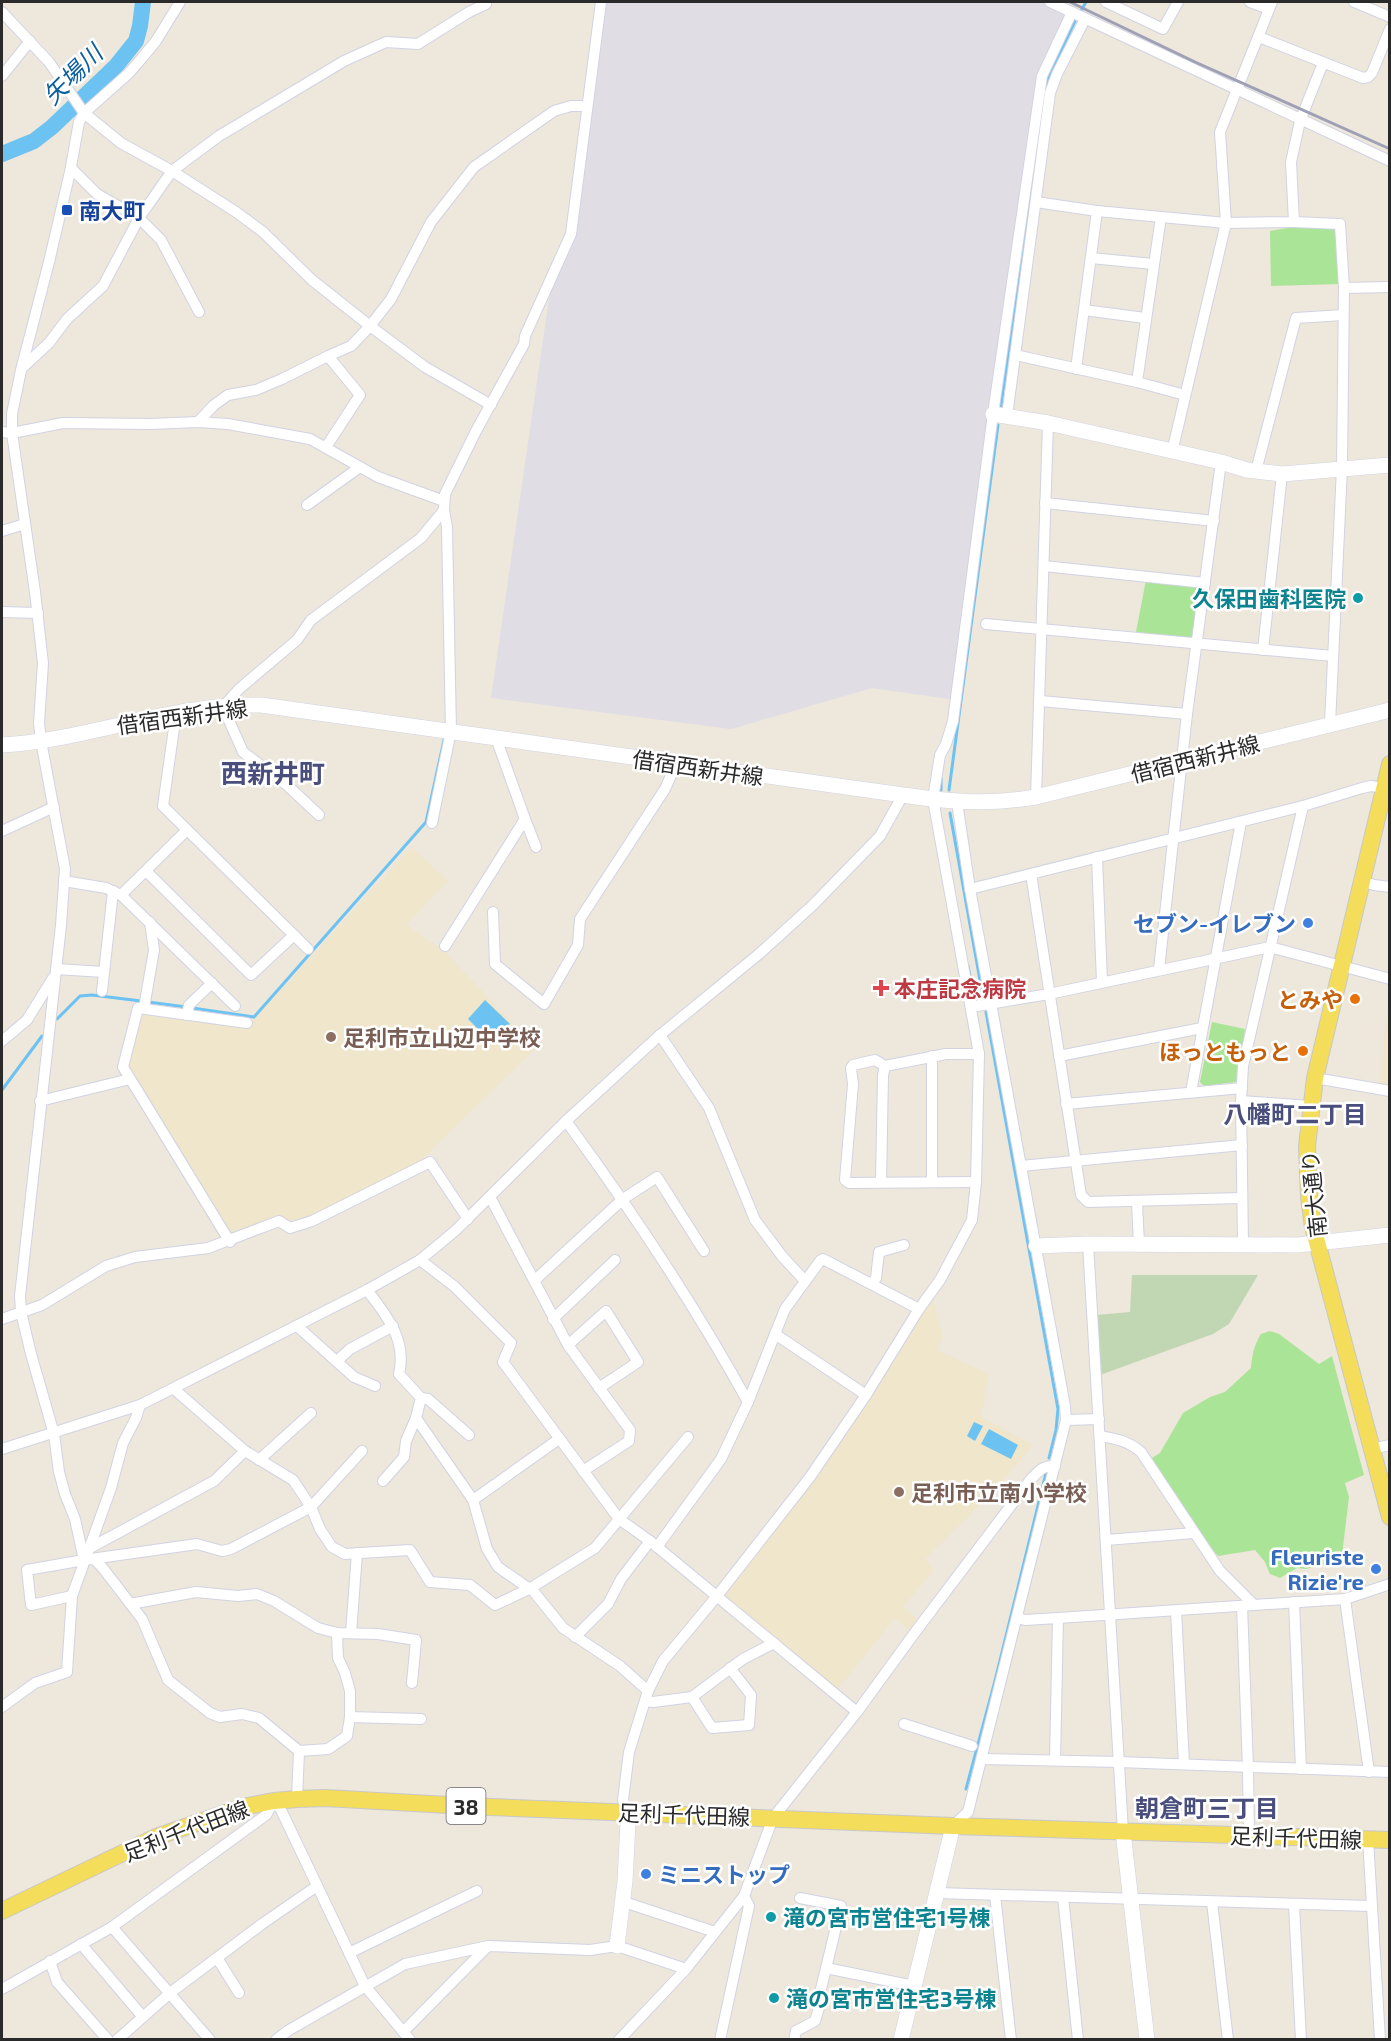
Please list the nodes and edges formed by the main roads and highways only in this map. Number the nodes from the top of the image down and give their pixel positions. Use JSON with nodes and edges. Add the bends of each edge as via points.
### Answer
{"nodes":[{"id":1,"x":1000,"y":415,"type":"road end"},
{"id":2,"x":1389,"y":465,"type":"edge"},
{"id":3,"x":1389,"y":710,"type":"edge"},
{"id":4,"x":2,"y":745,"type":"edge"},
{"id":5,"x":1389,"y":764,"type":"edge"},
{"id":6,"x":1389,"y":1235,"type":"edge"},
{"id":7,"x":1317,"y":1244,"type":"junction"},
{"id":8,"x":1036,"y":1246,"type":"road end"},
{"id":9,"x":1389,"y":1516,"type":"edge"},
{"id":10,"x":626,"y":1812,"type":"junction"},
{"id":11,"x":953,"y":1826,"type":"junction"},
{"id":12,"x":1123,"y":1832,"type":"junction"},
{"id":13,"x":1389,"y":1840,"type":"edge"},
{"id":14,"x":2,"y":1911,"type":"edge"},
{"id":15,"x":617,"y":1946,"type":"road end"},
{"id":16,"x":901,"y":2040,"type":"edge"},
{"id":17,"x":1147,"y":2040,"type":"edge"}],
"edges":[{"from":1,"to":2,"type":"main road","via":[[1256,471],[1282,474]]},
{"from":3,"to":4,"type":"main road","name":"借宿西新井線","via":[[1036,797],[957,802],[274,706],[223,707]]},
{"from":5,"to":7,"type":"main road","name":"南大通り","via":[[1310,1107],[1309,1187]]},
{"from":6,"to":7,"type":"main road"},
{"from":7,"to":8,"type":"main road"},
{"from":7,"to":9,"type":"main road","name":"南大通り"},
{"from":10,"to":11,"type":"main road","name":"足利千代田線","number":"38"},
{"from":10,"to":14,"type":"main road","name":"足利千代田線","number":"38","via":[[325,1798],[274,1801],[221,1813],[156,1837]]},
{"from":10,"to":15,"type":"main road","via":[[624,1902]]},
{"from":11,"to":12,"type":"main road","name":"足利千代田線","number":"38"},
{"from":11,"to":16,"type":"main road"},
{"from":12,"to":13,"type":"main road","name":"足利千代田線","number":"38"},
{"from":12,"to":17,"type":"main road"}]}
